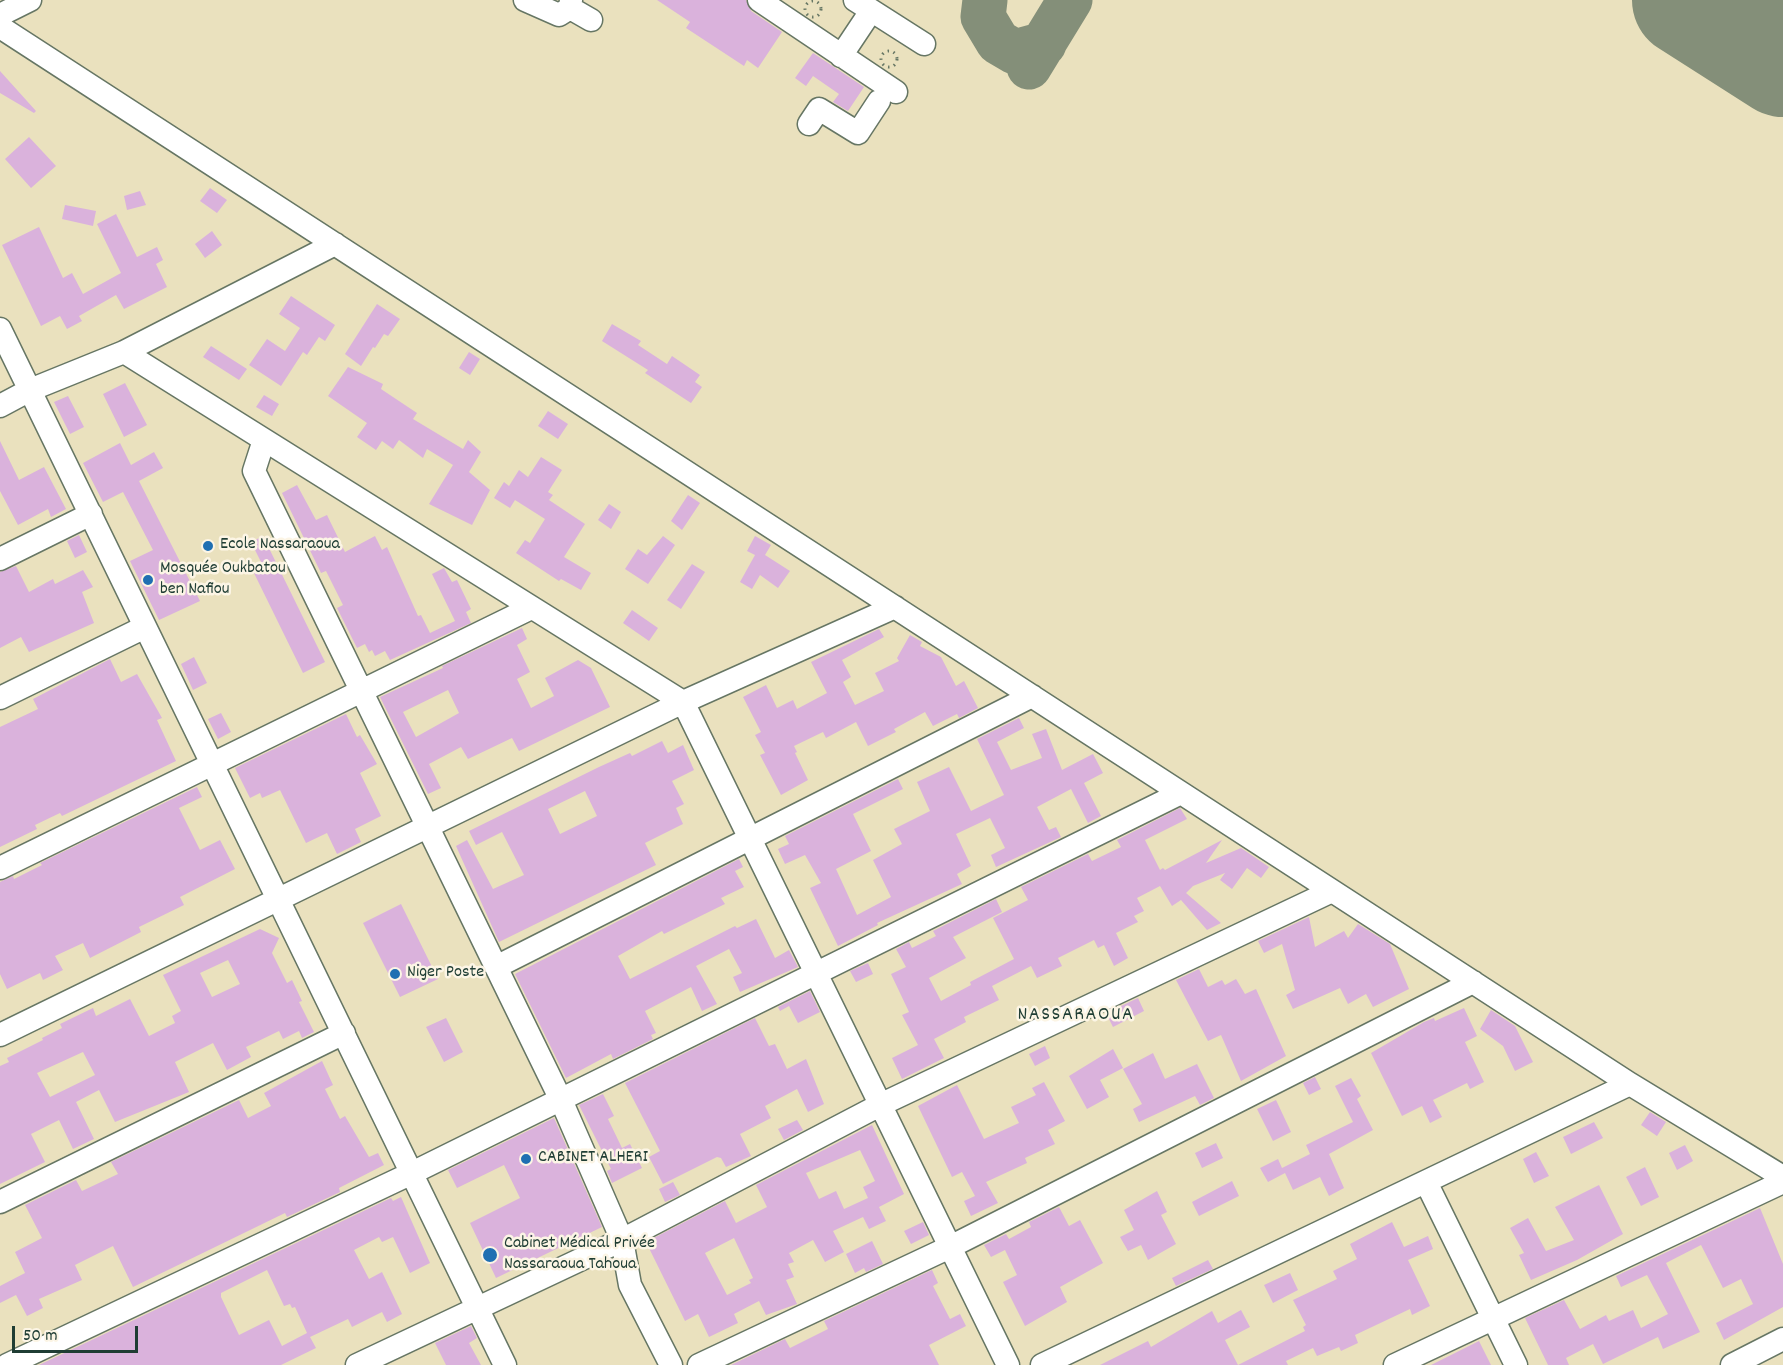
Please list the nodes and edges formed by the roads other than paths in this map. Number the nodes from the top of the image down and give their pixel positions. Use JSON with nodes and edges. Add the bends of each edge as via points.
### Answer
{"nodes":[{"id":1,"x":30,"y":0,"type":"edge"},
{"id":2,"x":525,"y":0,"type":"edge"},
{"id":3,"x":760,"y":1,"type":"edge"},
{"id":4,"x":571,"y":4,"type":"edge"},
{"id":5,"x":863,"y":5,"type":"edge"},
{"id":6,"x":0,"y":15,"type":"edge"},
{"id":7,"x":591,"y":20,"type":"dead end"},
{"id":8,"x":0,"y":27,"type":"edge"},
{"id":9,"x":924,"y":44,"type":"dead end"},
{"id":10,"x":841,"y":56,"type":"junction"},
{"id":11,"x":809,"y":124,"type":"dead end"},
{"id":12,"x":335,"y":244,"type":"junction"},
{"id":13,"x":0,"y":329,"type":"edge"},
{"id":14,"x":124,"y":352,"type":"junction"},
{"id":15,"x":30,"y":390,"type":"junction"},
{"id":16,"x":0,"y":406,"type":"edge"},
{"id":17,"x":264,"y":440,"type":"junction"},
{"id":18,"x":91,"y":514,"type":"junction"},
{"id":19,"x":0,"y":559,"type":"edge"},
{"id":20,"x":895,"y":607,"type":"junction"},
{"id":21,"x":531,"y":608,"type":"junction"},
{"id":22,"x":145,"y":627,"type":"junction"},
{"id":23,"x":362,"y":692,"type":"junction"},
{"id":24,"x":1032,"y":696,"type":"junction"},
{"id":25,"x":0,"y":698,"type":"edge"},
{"id":26,"x":683,"y":702,"type":"junction"},
{"id":27,"x":213,"y":765,"type":"junction"},
{"id":28,"x":1181,"y":793,"type":"junction"},
{"id":29,"x":428,"y":826,"type":"junction"},
{"id":30,"x":750,"y":839,"type":"junction"},
{"id":31,"x":0,"y":868,"type":"edge"},
{"id":32,"x":1332,"y":891,"type":"junction"},
{"id":33,"x":278,"y":899,"type":"junction"},
{"id":34,"x":496,"y":967,"type":"junction"},
{"id":35,"x":816,"y":973,"type":"junction"},
{"id":36,"x":1473,"y":982,"type":"junction"},
{"id":37,"x":344,"y":1033,"type":"junction"},
{"id":38,"x":0,"y":1035,"type":"edge"},
{"id":39,"x":1630,"y":1084,"type":"junction"},
{"id":40,"x":561,"y":1100,"type":"junction"},
{"id":41,"x":880,"y":1105,"type":"junction"},
{"id":42,"x":412,"y":1173,"type":"junction"},
{"id":43,"x":1783,"y":1177,"type":"edge"},
{"id":44,"x":1426,"y":1182,"type":"junction"},
{"id":45,"x":1783,"y":1182,"type":"edge"},
{"id":46,"x":0,"y":1202,"type":"edge"},
{"id":47,"x":622,"y":1240,"type":"junction"},
{"id":48,"x":950,"y":1247,"type":"junction"},
{"id":49,"x":476,"y":1307,"type":"junction"},
{"id":50,"x":1492,"y":1318,"type":"junction"},
{"id":51,"x":1783,"y":1340,"type":"edge"},
{"id":52,"x":8,"y":1365,"type":"edge"},
{"id":53,"x":357,"y":1365,"type":"edge"},
{"id":54,"x":505,"y":1365,"type":"edge"},
{"id":55,"x":671,"y":1365,"type":"edge"},
{"id":56,"x":699,"y":1365,"type":"edge"},
{"id":57,"x":1008,"y":1365,"type":"edge"},
{"id":58,"x":1042,"y":1365,"type":"edge"},
{"id":59,"x":1395,"y":1365,"type":"edge"},
{"id":60,"x":1516,"y":1365,"type":"edge"},
{"id":61,"x":1732,"y":1365,"type":"edge"}],
"edges":[{"from":1,"to":6,"type":"street"},
{"from":2,"to":4,"type":"street","via":[[553,15],[565,13]]},
{"from":3,"to":10,"type":"street"},
{"from":4,"to":7,"type":"street"},
{"from":5,"to":9,"type":"street"},
{"from":5,"to":10,"type":"street"},
{"from":8,"to":12,"type":"street"},
{"from":10,"to":11,"type":"street","via":[[888,97],[858,134],[819,108]]},
{"from":12,"to":14,"type":"street"},
{"from":12,"to":20,"type":"street"},
{"from":13,"to":15,"type":"street"},
{"from":14,"to":15,"type":"street"},
{"from":14,"to":17,"type":"street"},
{"from":15,"to":16,"type":"street"},
{"from":15,"to":18,"type":"street"},
{"from":17,"to":21,"type":"street"},
{"from":17,"to":23,"type":"street","via":[[254,471]]},
{"from":18,"to":19,"type":"street"},
{"from":18,"to":22,"type":"street"},
{"from":20,"to":24,"type":"street"},
{"from":20,"to":26,"type":"street"},
{"from":21,"to":23,"type":"street"},
{"from":21,"to":26,"type":"street"},
{"from":22,"to":25,"type":"street"},
{"from":22,"to":27,"type":"street"},
{"from":23,"to":27,"type":"street"},
{"from":23,"to":29,"type":"street"},
{"from":24,"to":28,"type":"street"},
{"from":24,"to":30,"type":"street"},
{"from":26,"to":29,"type":"street"},
{"from":26,"to":30,"type":"street"},
{"from":27,"to":31,"type":"street"},
{"from":27,"to":33,"type":"street"},
{"from":28,"to":32,"type":"street"},
{"from":28,"to":35,"type":"street"},
{"from":29,"to":33,"type":"street"},
{"from":29,"to":34,"type":"street"},
{"from":30,"to":34,"type":"street"},
{"from":30,"to":35,"type":"street"},
{"from":32,"to":36,"type":"street"},
{"from":32,"to":41,"type":"street"},
{"from":33,"to":37,"type":"street"},
{"from":33,"to":38,"type":"street"},
{"from":34,"to":40,"type":"street"},
{"from":35,"to":40,"type":"street"},
{"from":35,"to":41,"type":"street"},
{"from":36,"to":39,"type":"street"},
{"from":36,"to":48,"type":"street"},
{"from":37,"to":42,"type":"street"},
{"from":37,"to":46,"type":"street"},
{"from":39,"to":43,"type":"street"},
{"from":39,"to":44,"type":"street"},
{"from":40,"to":42,"type":"street"},
{"from":40,"to":47,"type":"street"},
{"from":41,"to":47,"type":"street"},
{"from":41,"to":48,"type":"street"},
{"from":42,"to":49,"type":"street"},
{"from":42,"to":52,"type":"street"},
{"from":44,"to":50,"type":"street"},
{"from":44,"to":58,"type":"street"},
{"from":45,"to":50,"type":"street"},
{"from":47,"to":49,"type":"street"},
{"from":47,"to":55,"type":"street","via":[[630,1285]]},
{"from":48,"to":56,"type":"street"},
{"from":48,"to":57,"type":"street"},
{"from":49,"to":53,"type":"street"},
{"from":49,"to":54,"type":"street"},
{"from":50,"to":59,"type":"street"},
{"from":50,"to":60,"type":"street"},
{"from":51,"to":61,"type":"street"}]}
